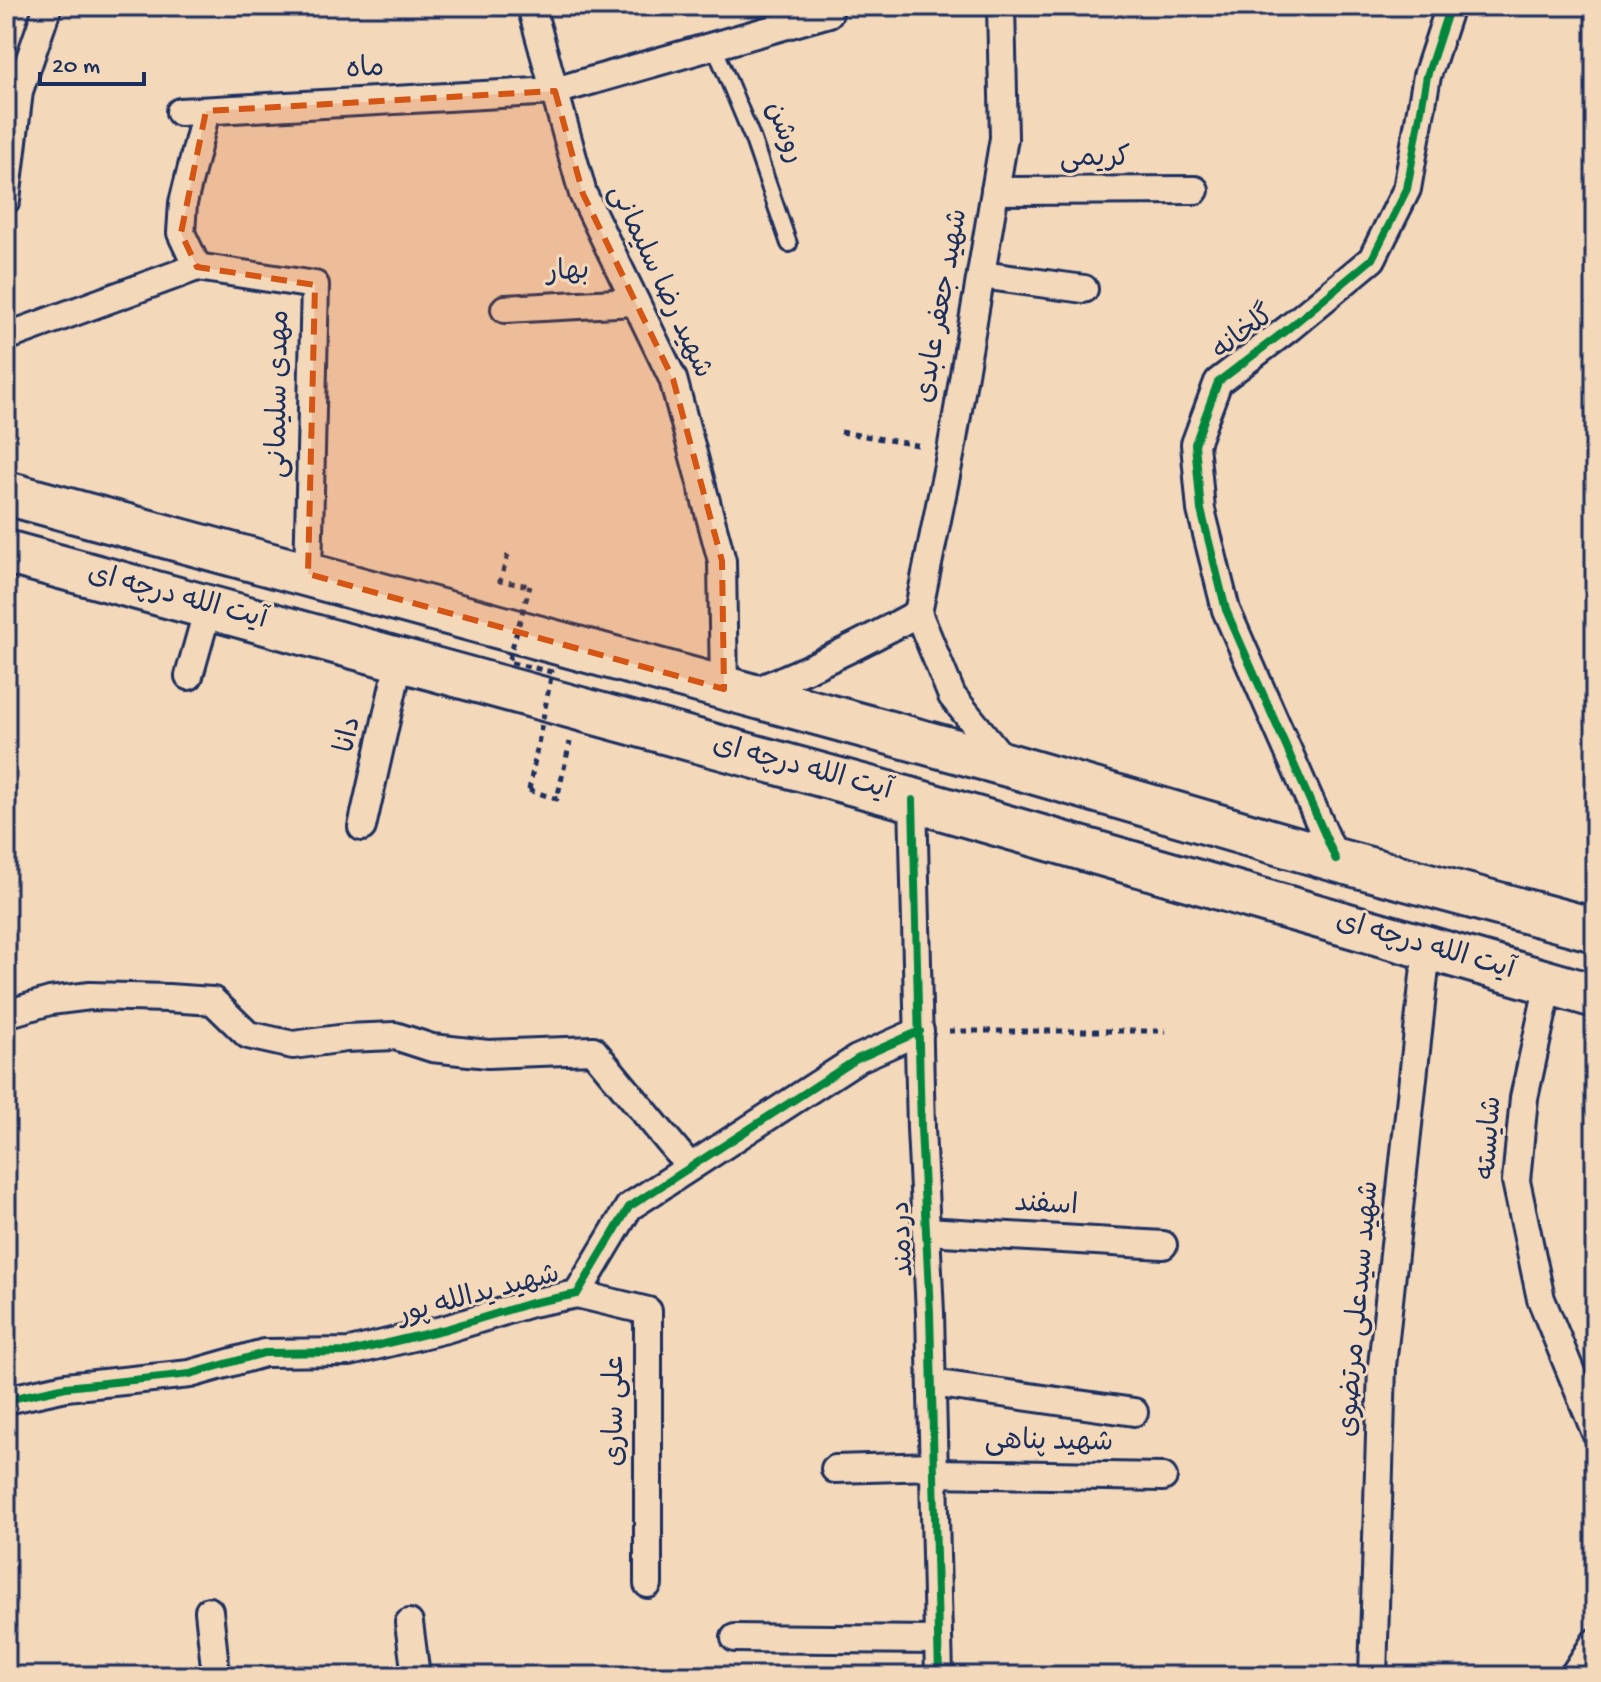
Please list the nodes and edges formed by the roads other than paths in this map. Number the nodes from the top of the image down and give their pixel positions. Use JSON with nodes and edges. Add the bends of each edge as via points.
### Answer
{"nodes":[{"id":1,"x":48,"y":6,"type":"edge"},
{"id":2,"x":531,"y":6,"type":"edge"},
{"id":3,"x":1001,"y":6,"type":"edge"},
{"id":4,"x":1450,"y":6,"type":"edge"},
{"id":5,"x":829,"y":13,"type":"dead end"},
{"id":6,"x":714,"y":46,"type":"junction"},
{"id":7,"x":555,"y":91,"type":"junction"},
{"id":8,"x":1195,"y":190,"type":"dead end"},
{"id":9,"x":995,"y":191,"type":"junction"},
{"id":10,"x":6,"y":200,"type":"edge"},
{"id":11,"x":789,"y":244,"type":"dead end"},
{"id":12,"x":197,"y":267,"type":"junction"},
{"id":13,"x":981,"y":275,"type":"junction"},
{"id":14,"x":1084,"y":289,"type":"dead end"},
{"id":15,"x":635,"y":302,"type":"junction"},
{"id":16,"x":505,"y":309,"type":"dead end"},
{"id":17,"x":6,"y":337,"type":"edge"},
{"id":18,"x":6,"y":493,"type":"edge"},
{"id":19,"x":224,"y":551,"type":"junction"},
{"id":20,"x":6,"y":552,"type":"edge"},
{"id":21,"x":308,"y":574,"type":"junction"},
{"id":22,"x":209,"y":605,"type":"junction"},
{"id":23,"x":918,"y":613,"type":"junction"},
{"id":24,"x":400,"y":658,"type":"junction"},
{"id":25,"x":189,"y":676,"type":"dead end"},
{"id":26,"x":735,"y":692,"type":"junction"},
{"id":27,"x":1008,"y":765,"type":"junction"},
{"id":28,"x":913,"y":800,"type":"junction"},
{"id":29,"x":362,"y":827,"type":"dead end"},
{"id":30,"x":1336,"y":860,"type":"junction"},
{"id":31,"x":1595,"y":930,"type":"edge"},
{"id":32,"x":1427,"y":948,"type":"junction"},
{"id":33,"x":1549,"y":983,"type":"junction"},
{"id":34,"x":1595,"y":996,"type":"edge"},
{"id":35,"x":6,"y":1014,"type":"edge"},
{"id":36,"x":920,"y":1031,"type":"junction"},
{"id":37,"x":690,"y":1167,"type":"junction"},
{"id":38,"x":926,"y":1231,"type":"junction"},
{"id":39,"x":1163,"y":1245,"type":"dead end"},
{"id":40,"x":577,"y":1294,"type":"junction"},
{"id":41,"x":932,"y":1383,"type":"junction"},
{"id":42,"x":6,"y":1400,"type":"edge"},
{"id":43,"x":1134,"y":1412,"type":"dead end"},
{"id":44,"x":1595,"y":1431,"type":"edge"},
{"id":45,"x":835,"y":1469,"type":"dead end"},
{"id":46,"x":934,"y":1470,"type":"junction"},
{"id":47,"x":1163,"y":1477,"type":"dead end"},
{"id":48,"x":648,"y":1584,"type":"dead end"},
{"id":49,"x":209,"y":1611,"type":"dead end"},
{"id":50,"x":409,"y":1623,"type":"dead end"},
{"id":51,"x":735,"y":1638,"type":"dead end"},
{"id":52,"x":936,"y":1640,"type":"junction"},
{"id":53,"x":216,"y":1676,"type":"edge"},
{"id":54,"x":416,"y":1676,"type":"edge"},
{"id":55,"x":939,"y":1676,"type":"edge"},
{"id":56,"x":1373,"y":1676,"type":"edge"}],
"edges":[{"from":1,"to":10,"type":"street","via":[[19,91]]},
{"from":2,"to":7,"type":"street","name":"شهید رضا سلیمانی"},
{"from":3,"to":9,"type":"street","name":"شهید جعفر عابدی","via":[[1004,138]]},
{"from":4,"to":30,"type":"street","name":"گلخانه","via":[[1427,76],[1407,189],[1372,259],[1218,382],[1195,444],[1201,510],[1226,610]]},
{"from":5,"to":6,"type":"street"},
{"from":6,"to":7,"type":"street"},
{"from":6,"to":11,"type":"lane","name":"روشن"},
{"from":7,"to":12,"type":"street","name":"ماه","via":[[193,112],[181,233]]},
{"from":7,"to":15,"type":"street","name":"شهید رضا سلیمانی","via":[[583,194]]},
{"from":8,"to":9,"type":"street","name":"کریمی"},
{"from":9,"to":13,"type":"street","name":"شهید جعفر عابدی"},
{"from":12,"to":17,"type":"street"},
{"from":12,"to":21,"type":"street","name":"مهدی سلیمانی","via":[[315,285]]},
{"from":13,"to":14,"type":"street"},
{"from":13,"to":23,"type":"street","name":"شهید جعفر عابدی"},
{"from":15,"to":16,"type":"street","name":"بهار"},
{"from":15,"to":26,"type":"street","name":"شهید رضا سلیمانی","via":[[673,379],[722,561]]},
{"from":18,"to":19,"type":"main road","name":"آیت الله درچه ای"},
{"from":19,"to":21,"type":"main road","name":"آیت الله درچه ای"},
{"from":19,"to":22,"type":"main road"},
{"from":20,"to":22,"type":"main road","name":"آیت الله درچه ای"},
{"from":21,"to":26,"type":"main road","name":"آیت الله درچه ای"},
{"from":22,"to":24,"type":"main road","name":"آیت الله درچه ای"},
{"from":22,"to":25,"type":"street"},
{"from":23,"to":26,"type":"street","via":[[834,658]]},
{"from":23,"to":27,"type":"street","via":[[952,696]]},
{"from":24,"to":28,"type":"main road","name":"آیت الله درچه ای"},
{"from":24,"to":29,"type":"street","name":"دانا"},
{"from":26,"to":27,"type":"main road","name":"آیت الله درچه ای"},
{"from":27,"to":30,"type":"main road","name":"آیت الله درچه ای"},
{"from":28,"to":32,"type":"main road","name":"آیت الله درچه ای"},
{"from":28,"to":36,"type":"street","name":"دردمند"},
{"from":30,"to":31,"type":"main road","name":"آیت الله درچه ای"},
{"from":32,"to":33,"type":"main road","name":"آیت الله درچه ای"},
{"from":32,"to":56,"type":"street","name":"شهید سیدعلی مرتضوی","via":[[1382,1366]]},
{"from":33,"to":34,"type":"main road","name":"آیت الله درچه ای"},
{"from":33,"to":44,"type":"street","name":"شایسته","via":[[1524,1098],[1516,1181],[1541,1299]]},
{"from":35,"to":37,"type":"street","via":[[90,996],[168,998],[213,1001],[248,1035],[293,1045],[395,1036],[432,1048],[488,1054],[593,1050]]},
{"from":36,"to":37,"type":"street","name":"شهید یدالله پور","via":[[857,1059]]},
{"from":36,"to":38,"type":"street","name":"دردمند"},
{"from":37,"to":40,"type":"street","name":"شهید یدالله پور","via":[[629,1207]]},
{"from":38,"to":39,"type":"street","name":"اسفند"},
{"from":38,"to":41,"type":"street","name":"دردمند"},
{"from":40,"to":42,"type":"street","name":"شهید یدالله پور","via":[[350,1352],[264,1353],[190,1374],[66,1387]]},
{"from":40,"to":48,"type":"street","name":"علی ساری","via":[[648,1311]]},
{"from":41,"to":43,"type":"street"},
{"from":41,"to":46,"type":"street","name":"دردمند"},
{"from":45,"to":46,"type":"street","name":"شهید پناهی"},
{"from":46,"to":47,"type":"street","name":"شهید پناهی"},
{"from":46,"to":52,"type":"street","name":"دردمند"},
{"from":49,"to":53,"type":"street"},
{"from":50,"to":54,"type":"street"},
{"from":51,"to":52,"type":"street"},
{"from":52,"to":55,"type":"street","name":"دردمند"}]}
